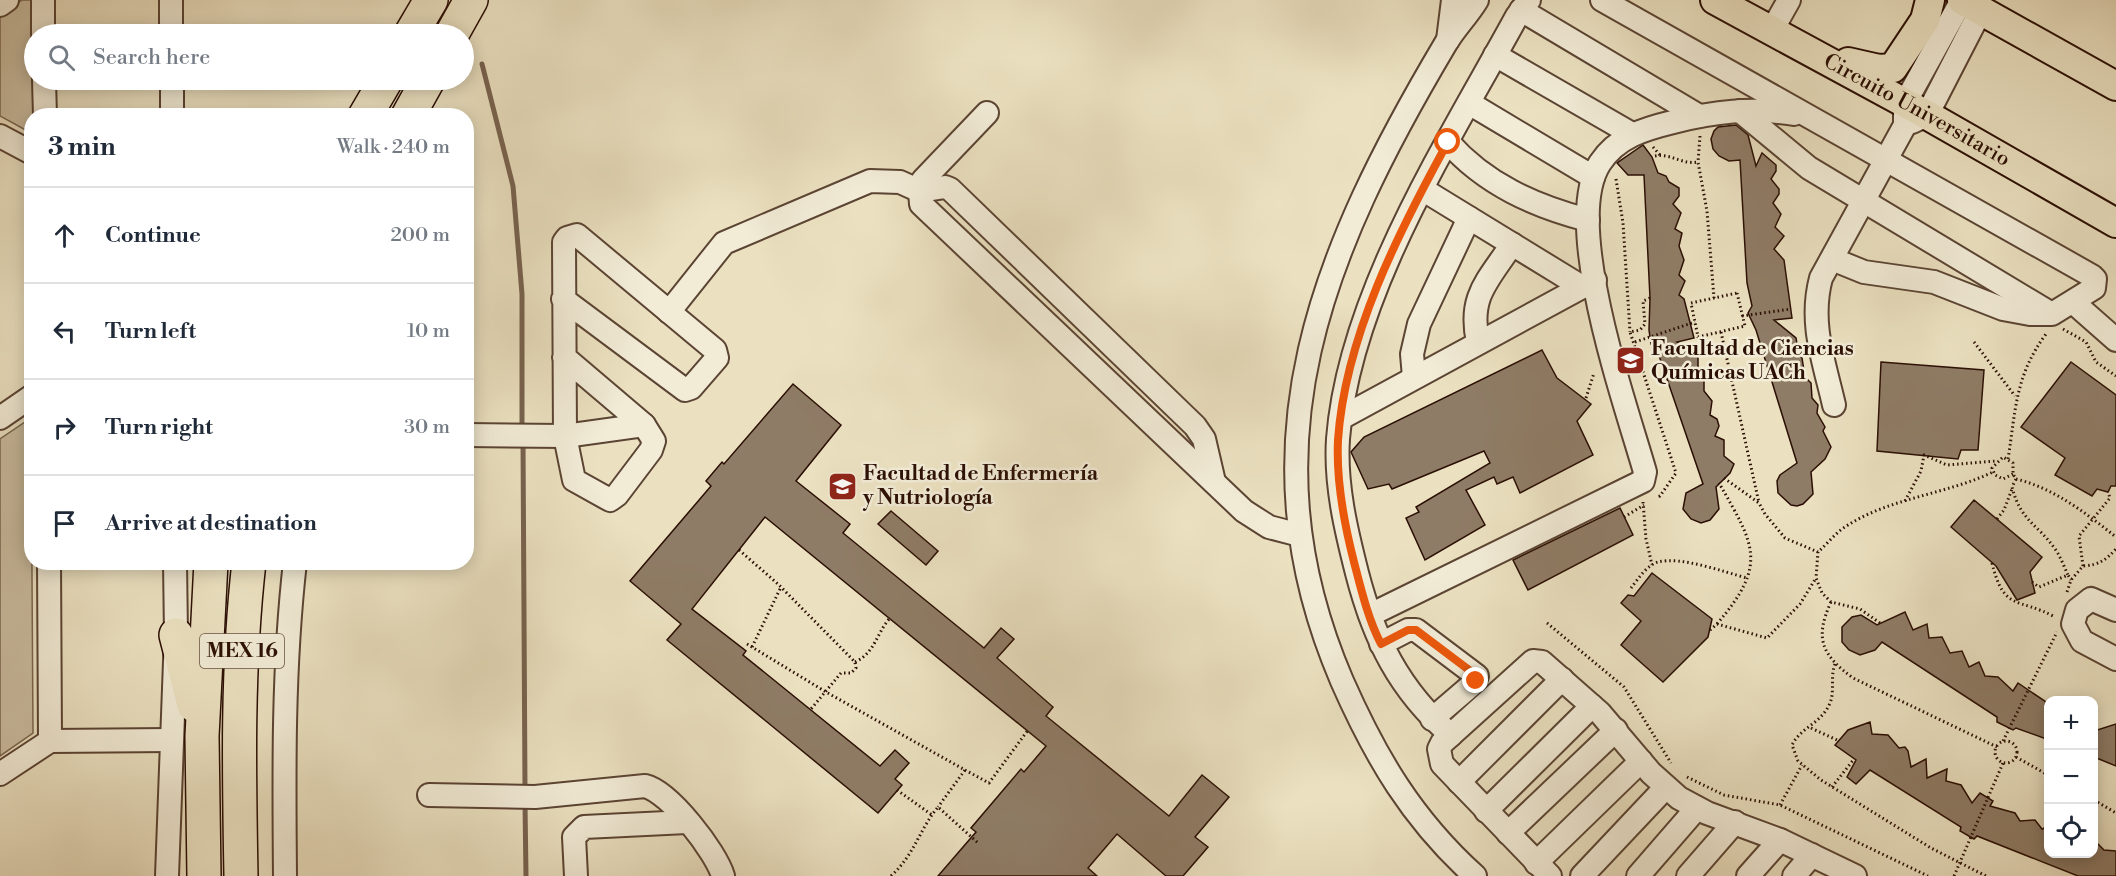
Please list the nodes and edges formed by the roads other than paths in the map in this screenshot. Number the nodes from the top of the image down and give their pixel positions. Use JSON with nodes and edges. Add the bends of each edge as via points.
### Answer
{"nodes":[{"id":1,"x":7,"y":0,"type":"edge"},
{"id":2,"x":43,"y":0,"type":"edge"},
{"id":3,"x":171,"y":0,"type":"edge"},
{"id":4,"x":431,"y":0,"type":"edge"},
{"id":5,"x":471,"y":0,"type":"edge"},
{"id":6,"x":1453,"y":0,"type":"edge"},
{"id":7,"x":1477,"y":0,"type":"edge"},
{"id":8,"x":1602,"y":0,"type":"edge"},
{"id":9,"x":1715,"y":0,"type":"edge"},
{"id":10,"x":1789,"y":0,"type":"edge"},
{"id":11,"x":1930,"y":0,"type":"edge"},
{"id":12,"x":1968,"y":3,"type":"edge"},
{"id":13,"x":0,"y":5,"type":"edge"},
{"id":14,"x":1525,"y":5,"type":"edge"},
{"id":15,"x":44,"y":24,"type":"edge"},
{"id":16,"x":171,"y":24,"type":"edge"},
{"id":17,"x":417,"y":24,"type":"edge"},
{"id":18,"x":458,"y":24,"type":"edge"},
{"id":19,"x":1771,"y":32,"type":"junction"},
{"id":20,"x":1448,"y":40,"type":"junction"},
{"id":21,"x":1495,"y":55,"type":"junction"},
{"id":22,"x":1825,"y":60,"type":"junction"},
{"id":23,"x":2116,"y":87,"type":"edge"},
{"id":24,"x":44,"y":90,"type":"edge"},
{"id":25,"x":172,"y":90,"type":"edge"},
{"id":26,"x":380,"y":90,"type":"edge"},
{"id":27,"x":422,"y":90,"type":"edge"},
{"id":28,"x":1469,"y":103,"type":"junction"},
{"id":29,"x":45,"y":108,"type":"edge"},
{"id":30,"x":172,"y":108,"type":"edge"},
{"id":31,"x":370,"y":108,"type":"edge"},
{"id":32,"x":412,"y":108,"type":"edge"},
{"id":33,"x":1740,"y":111,"type":"junction"},
{"id":34,"x":987,"y":113,"type":"dead end"},
{"id":35,"x":1912,"y":114,"type":"junction"},
{"id":36,"x":1699,"y":116,"type":"junction"},
{"id":37,"x":1804,"y":116,"type":"junction"},
{"id":38,"x":1632,"y":134,"type":"junction"},
{"id":39,"x":0,"y":136,"type":"edge"},
{"id":40,"x":1448,"y":142,"type":"junction"},
{"id":41,"x":24,"y":149,"type":"edge"},
{"id":42,"x":1886,"y":159,"type":"junction"},
{"id":43,"x":1593,"y":177,"type":"junction"},
{"id":44,"x":1422,"y":189,"type":"junction"},
{"id":45,"x":920,"y":191,"type":"junction"},
{"id":46,"x":1863,"y":201,"type":"junction"},
{"id":47,"x":1469,"y":218,"type":"junction"},
{"id":48,"x":1588,"y":220,"type":"junction"},
{"id":49,"x":2116,"y":223,"type":"edge"},
{"id":50,"x":1512,"y":244,"type":"junction"},
{"id":51,"x":1832,"y":259,"type":"junction"},
{"id":52,"x":1038,"y":272,"type":"junction"},
{"id":53,"x":1588,"y":283,"type":"junction"},
{"id":54,"x":563,"y":299,"type":"junction"},
{"id":55,"x":2074,"y":303,"type":"junction"},
{"id":56,"x":669,"y":312,"type":"junction"},
{"id":57,"x":2052,"y":314,"type":"junction"},
{"id":58,"x":1064,"y":340,"type":"junction"},
{"id":59,"x":2116,"y":340,"type":"edge"},
{"id":60,"x":1478,"y":342,"type":"junction"},
{"id":61,"x":564,"y":357,"type":"junction"},
{"id":62,"x":1414,"y":377,"type":"junction"},
{"id":63,"x":24,"y":402,"type":"edge"},
{"id":64,"x":1834,"y":405,"type":"dead end"},
{"id":65,"x":0,"y":418,"type":"edge"},
{"id":66,"x":1341,"y":418,"type":"junction"},
{"id":67,"x":644,"y":425,"type":"junction"},
{"id":68,"x":474,"y":435,"type":"edge"},
{"id":69,"x":565,"y":436,"type":"junction"},
{"id":70,"x":1214,"y":482,"type":"junction"},
{"id":71,"x":1300,"y":536,"type":"junction"},
{"id":72,"x":49,"y":570,"type":"edge"},
{"id":73,"x":175,"y":570,"type":"edge"},
{"id":74,"x":211,"y":570,"type":"edge"},
{"id":75,"x":248,"y":570,"type":"edge"},
{"id":76,"x":294,"y":570,"type":"edge"},
{"id":77,"x":2116,"y":610,"type":"edge"},
{"id":78,"x":1370,"y":615,"type":"junction"},
{"id":79,"x":176,"y":635,"type":"junction"},
{"id":80,"x":1381,"y":644,"type":"junction"},
{"id":81,"x":2116,"y":659,"type":"edge"},
{"id":82,"x":1562,"y":679,"type":"junction"},
{"id":83,"x":1592,"y":706,"type":"junction"},
{"id":84,"x":1432,"y":719,"type":"junction"},
{"id":85,"x":1616,"y":730,"type":"junction"},
{"id":86,"x":1451,"y":735,"type":"junction"},
{"id":87,"x":202,"y":736,"type":"junction"},
{"id":88,"x":170,"y":740,"type":"junction"},
{"id":89,"x":50,"y":741,"type":"junction"},
{"id":90,"x":1641,"y":761,"type":"junction"},
{"id":91,"x":0,"y":774,"type":"edge"},
{"id":92,"x":1459,"y":782,"type":"junction"},
{"id":93,"x":1666,"y":787,"type":"junction"},
{"id":94,"x":429,"y":795,"type":"dead end"},
{"id":95,"x":1697,"y":808,"type":"junction"},
{"id":96,"x":1486,"y":811,"type":"junction"},
{"id":97,"x":687,"y":822,"type":"junction"},
{"id":98,"x":1735,"y":822,"type":"junction"},
{"id":99,"x":1508,"y":833,"type":"junction"},
{"id":100,"x":1780,"y":840,"type":"junction"},
{"id":101,"x":1450,"y":853,"type":"junction"},
{"id":102,"x":1812,"y":855,"type":"junction"},
{"id":103,"x":1543,"y":869,"type":"edge"},
{"id":104,"x":1851,"y":875,"type":"edge"},
{"id":105,"x":167,"y":876,"type":"edge"},
{"id":106,"x":204,"y":876,"type":"edge"},
{"id":107,"x":241,"y":876,"type":"edge"},
{"id":108,"x":285,"y":876,"type":"edge"},
{"id":109,"x":576,"y":876,"type":"edge"},
{"id":110,"x":723,"y":876,"type":"edge"},
{"id":111,"x":1463,"y":876,"type":"edge"},
{"id":112,"x":1475,"y":876,"type":"edge"},
{"id":113,"x":1582,"y":876,"type":"edge"},
{"id":114,"x":1638,"y":876,"type":"edge"},
{"id":115,"x":1688,"y":876,"type":"edge"},
{"id":116,"x":1748,"y":876,"type":"edge"},
{"id":117,"x":1794,"y":876,"type":"edge"}],
"edges":[{"from":1,"to":13,"type":"street"},
{"from":2,"to":15,"type":"street"},
{"from":3,"to":16,"type":"street"},
{"from":4,"to":17,"type":"highway"},
{"from":5,"to":18,"type":"highway"},
{"from":6,"to":20,"type":"street"},
{"from":7,"to":20,"type":"street"},
{"from":8,"to":37,"type":"street"},
{"from":9,"to":19,"type":"main road","name":"Circuito Universitario"},
{"from":10,"to":19,"type":"street"},
{"from":11,"to":22,"type":"main road","via":[[1924,20],[1893,68]]},
{"from":12,"to":23,"type":"main road"},
{"from":12,"to":35,"type":"street"},
{"from":14,"to":21,"type":"street"},
{"from":14,"to":36,"type":"street"},
{"from":19,"to":22,"type":"main road","name":"Circuito Universitario"},
{"from":20,"to":71,"type":"street","via":[[1356,208],[1316,322],[1307,353],[1299,414],[1296,482]]},
{"from":21,"to":28,"type":"street"},
{"from":21,"to":38,"type":"street"},
{"from":22,"to":35,"type":"main road","name":"Circuito Universitario"},
{"from":24,"to":29,"type":"street"},
{"from":25,"to":30,"type":"street"},
{"from":26,"to":31,"type":"highway"},
{"from":27,"to":32,"type":"highway"},
{"from":28,"to":40,"type":"street"},
{"from":28,"to":43,"type":"street"},
{"from":33,"to":36,"type":"street"},
{"from":33,"to":37,"type":"street","via":[[1769,110]]},
{"from":33,"to":46,"type":"street","via":[[1809,168]]},
{"from":34,"to":45,"type":"street","via":[[923,180]]},
{"from":35,"to":42,"type":"street"},
{"from":35,"to":49,"type":"main road","name":"Circuito Universitario"},
{"from":36,"to":38,"type":"street"},
{"from":37,"to":42,"type":"street"},
{"from":38,"to":43,"type":"street","via":[[1612,148]]},
{"from":39,"to":41,"type":"street"},
{"from":40,"to":44,"type":"street"},
{"from":40,"to":48,"type":"street","via":[[1475,170],[1498,185],[1548,210]]},
{"from":42,"to":46,"type":"street"},
{"from":42,"to":55,"type":"street","via":[[2092,276],[2094,288]]},
{"from":43,"to":48,"type":"street","via":[[1588,194]]},
{"from":44,"to":47,"type":"street"},
{"from":44,"to":66,"type":"street","via":[[1371,303]]},
{"from":45,"to":52,"type":"street","via":[[950,189]]},
{"from":45,"to":56,"type":"street","via":[[900,182],[870,181],[724,243]]},
{"from":45,"to":58,"type":"street","via":[[921,204]]},
{"from":46,"to":51,"type":"street"},
{"from":46,"to":57,"type":"street"},
{"from":47,"to":50,"type":"street"},
{"from":47,"to":62,"type":"street","via":[[1419,324],[1412,354]]},
{"from":48,"to":53,"type":"street"},
{"from":50,"to":53,"type":"street"},
{"from":50,"to":60,"type":"street","via":[[1475,304]]},
{"from":51,"to":57,"type":"street","via":[[1864,272],[1934,282],[2014,312]]},
{"from":51,"to":64,"type":"street","via":[[1821,278],[1815,311]]},
{"from":52,"to":58,"type":"street","via":[[1031,280],[1033,288],[1045,302]]},
{"from":52,"to":70,"type":"street","via":[[1195,426],[1204,439]]},
{"from":53,"to":60,"type":"street"},
{"from":53,"to":78,"type":"street","via":[[1645,472],[1643,481]]},
{"from":54,"to":56,"type":"street","via":[[564,242],[573,235]]},
{"from":54,"to":56,"type":"street","via":[[681,388],[689,390],[716,361],[717,354]]},
{"from":54,"to":61,"type":"street"},
{"from":55,"to":57,"type":"street"},
{"from":55,"to":59,"type":"street"},
{"from":58,"to":70,"type":"street"},
{"from":60,"to":62,"type":"street"},
{"from":61,"to":67,"type":"street"},
{"from":61,"to":69,"type":"street"},
{"from":62,"to":66,"type":"street"},
{"from":63,"to":65,"type":"street"},
{"from":66,"to":78,"type":"street","via":[[1339,476],[1348,537]]},
{"from":67,"to":69,"type":"street"},
{"from":67,"to":69,"type":"street","via":[[653,446],[610,500],[574,480]]},
{"from":68,"to":69,"type":"street"},
{"from":70,"to":71,"type":"street","via":[[1244,511],[1269,527]]},
{"from":71,"to":101,"type":"street","via":[[1320,626],[1367,736],[1406,801]]},
{"from":72,"to":89,"type":"street"},
{"from":73,"to":79,"type":"street"},
{"from":74,"to":87,"type":"highway","number":"MEX 16"},
{"from":75,"to":107,"type":"highway","number":"MEX 16","via":[[242,623],[239,739]]},
{"from":76,"to":108,"type":"street","via":[[284,704]]},
{"from":77,"to":81,"type":"street","via":[[2091,599],[2077,610],[2073,624],[2082,641]]},
{"from":78,"to":80,"type":"street"},
{"from":79,"to":87,"type":"highway"},
{"from":79,"to":88,"type":"street"},
{"from":80,"to":84,"type":"street","via":[[1398,678]]},
{"from":80,"to":84,"type":"street","via":[[1416,630],[1477,676]]},
{"from":82,"to":83,"type":"street"},
{"from":82,"to":86,"type":"street","via":[[1542,662],[1533,661]]},
{"from":82,"to":92,"type":"street"},
{"from":83,"to":85,"type":"street"},
{"from":83,"to":96,"type":"street"},
{"from":84,"to":86,"type":"street"},
{"from":85,"to":90,"type":"street"},
{"from":85,"to":99,"type":"street"},
{"from":86,"to":92,"type":"street","via":[[1442,743],[1438,757]]},
{"from":87,"to":106,"type":"highway","number":"MEX 16"},
{"from":88,"to":89,"type":"street"},
{"from":88,"to":105,"type":"street"},
{"from":89,"to":91,"type":"street"},
{"from":90,"to":93,"type":"street"},
{"from":90,"to":103,"type":"street"},
{"from":92,"to":96,"type":"street"},
{"from":93,"to":95,"type":"street"},
{"from":93,"to":113,"type":"street"},
{"from":94,"to":97,"type":"street","via":[[535,796],[645,786],[658,792]]},
{"from":95,"to":98,"type":"street"},
{"from":95,"to":114,"type":"street"},
{"from":96,"to":99,"type":"street"},
{"from":97,"to":109,"type":"street","via":[[584,826],[574,837]]},
{"from":97,"to":110,"type":"street","via":[[704,842]]},
{"from":98,"to":100,"type":"street"},
{"from":98,"to":115,"type":"street"},
{"from":99,"to":103,"type":"street"},
{"from":100,"to":102,"type":"street"},
{"from":100,"to":116,"type":"street"},
{"from":101,"to":111,"type":"street"},
{"from":101,"to":112,"type":"street"},
{"from":102,"to":104,"type":"street"},
{"from":102,"to":117,"type":"street"}]}
